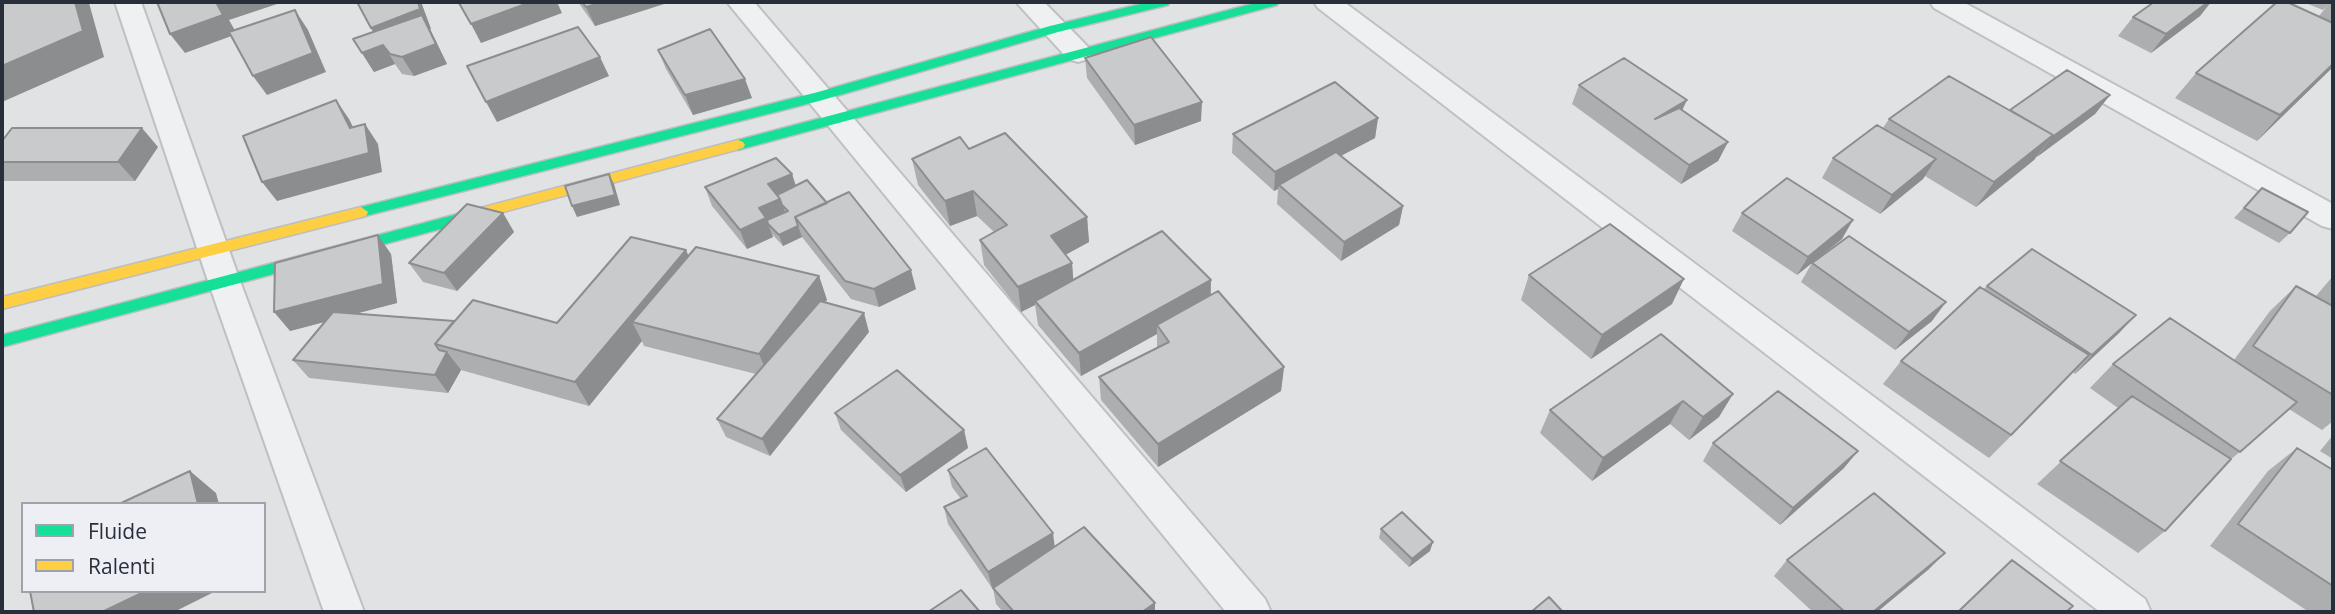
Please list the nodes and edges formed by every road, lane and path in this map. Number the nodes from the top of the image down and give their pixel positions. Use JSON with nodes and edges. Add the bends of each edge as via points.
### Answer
{"nodes":[{"id":1,"x":128,"y":2,"type":"edge"},
{"id":2,"x":740,"y":2,"type":"edge"},
{"id":3,"x":1029,"y":2,"type":"edge"},
{"id":4,"x":1164,"y":2,"type":"edge"},
{"id":5,"x":1273,"y":2,"type":"edge"},
{"id":6,"x":1327,"y":2,"type":"edge"},
{"id":7,"x":1943,"y":2,"type":"edge"},
{"id":8,"x":1055,"y":29,"type":"junction"},
{"id":9,"x":1078,"y":53,"type":"junction"},
{"id":10,"x":828,"y":107,"type":"junction"},
{"id":11,"x":2333,"y":218,"type":"edge"},
{"id":12,"x":213,"y":250,"type":"junction"},
{"id":13,"x":224,"y":281,"type":"junction"},
{"id":14,"x":2,"y":303,"type":"edge"},
{"id":15,"x":2,"y":341,"type":"edge"},
{"id":16,"x":344,"y":612,"type":"edge"},
{"id":17,"x":1251,"y":612,"type":"edge"},
{"id":18,"x":2132,"y":612,"type":"edge"}],
"edges":[{"from":1,"to":12,"type":"street"},
{"from":2,"to":10,"type":"street"},
{"from":3,"to":8,"type":"street"},
{"from":4,"to":8,"type":"main road"},
{"from":5,"to":9,"type":"main road"},
{"from":6,"to":18,"type":"street"},
{"from":7,"to":11,"type":"street"},
{"from":8,"to":9,"type":"street"},
{"from":8,"to":10,"type":"main road"},
{"from":9,"to":10,"type":"main road"},
{"from":10,"to":12,"type":"main road"},
{"from":10,"to":13,"type":"main road"},
{"from":10,"to":17,"type":"street"},
{"from":12,"to":13,"type":"street"},
{"from":12,"to":14,"type":"main road"},
{"from":13,"to":15,"type":"main road"},
{"from":13,"to":16,"type":"street"}]}
